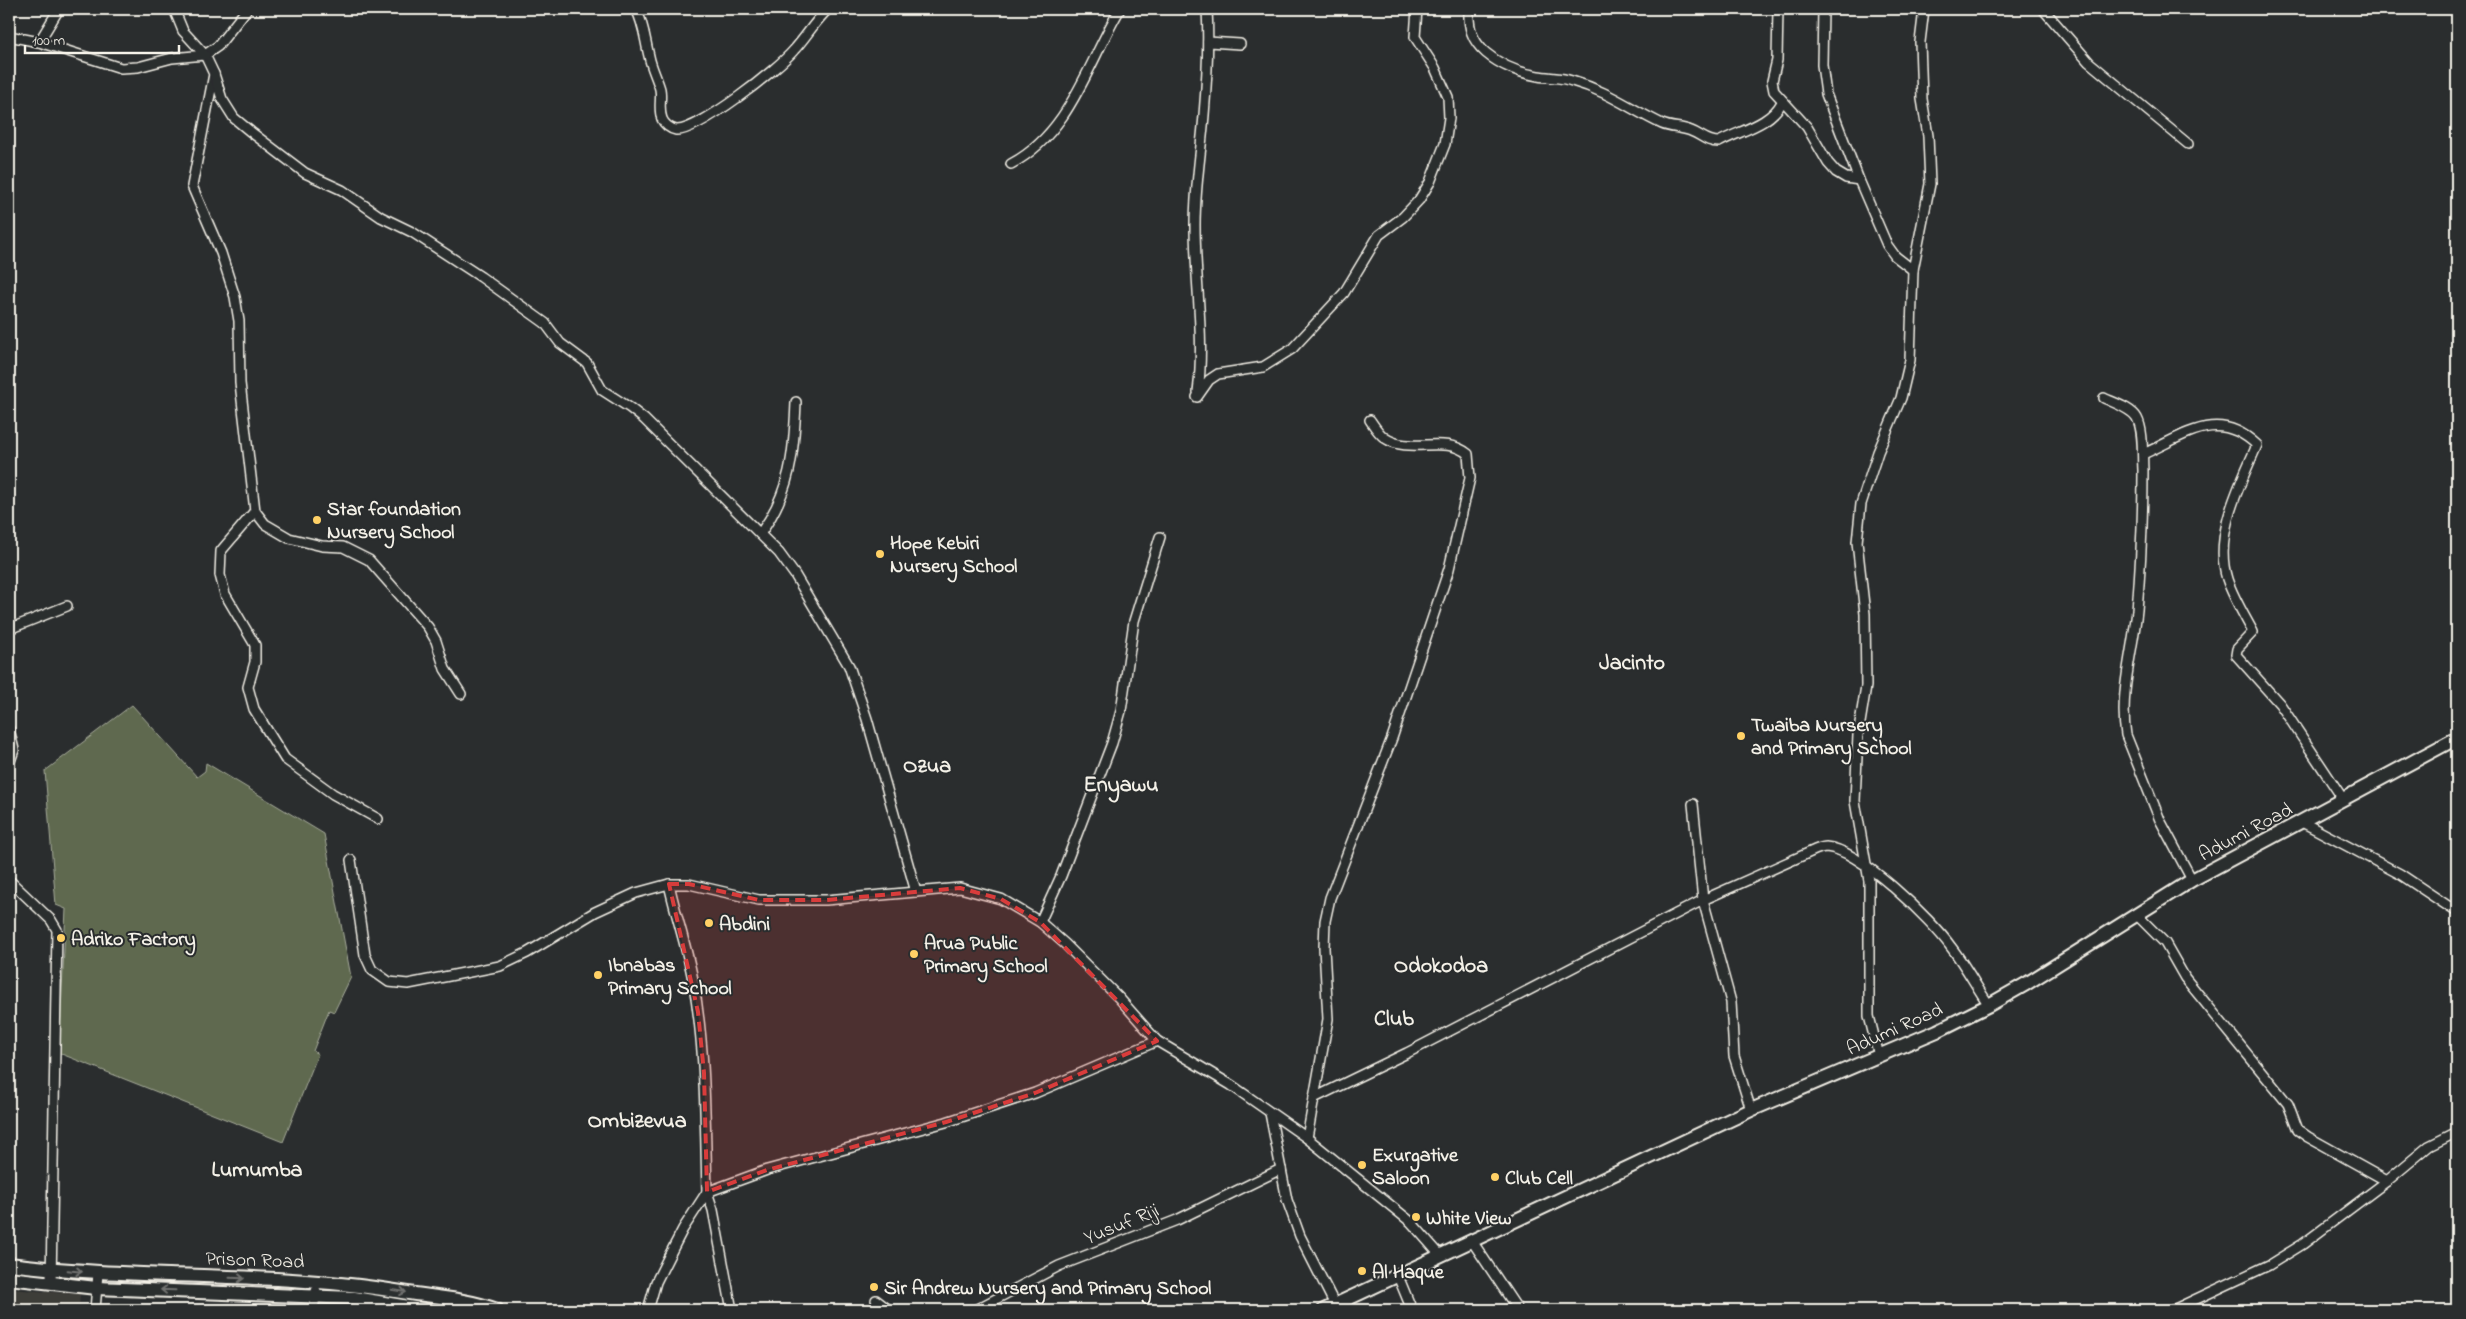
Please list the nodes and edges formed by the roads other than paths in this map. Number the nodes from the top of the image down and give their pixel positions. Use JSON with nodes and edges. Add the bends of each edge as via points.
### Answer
{"nodes":[{"id":1,"x":58,"y":9,"type":"edge"},
{"id":2,"x":174,"y":9,"type":"edge"},
{"id":3,"x":247,"y":9,"type":"edge"},
{"id":4,"x":636,"y":9,"type":"edge"},
{"id":5,"x":828,"y":9,"type":"edge"},
{"id":6,"x":1120,"y":9,"type":"edge"},
{"id":7,"x":1207,"y":9,"type":"edge"},
{"id":8,"x":1417,"y":9,"type":"edge"},
{"id":9,"x":1469,"y":9,"type":"edge"},
{"id":10,"x":1778,"y":9,"type":"edge"},
{"id":11,"x":1823,"y":9,"type":"edge"},
{"id":12,"x":1924,"y":9,"type":"edge"},
{"id":13,"x":2043,"y":9,"type":"edge"},
{"id":14,"x":9,"y":36,"type":"edge"},
{"id":15,"x":39,"y":42,"type":"junction"},
{"id":16,"x":1208,"y":42,"type":"junction"},
{"id":17,"x":1240,"y":44,"type":"dead end"},
{"id":18,"x":204,"y":55,"type":"junction"},
{"id":19,"x":214,"y":74,"type":"junction"},
{"id":20,"x":1782,"y":102,"type":"junction"},
{"id":21,"x":2188,"y":144,"type":"dead end"},
{"id":22,"x":1012,"y":164,"type":"dead end"},
{"id":23,"x":1859,"y":180,"type":"junction"},
{"id":24,"x":1913,"y":270,"type":"junction"},
{"id":25,"x":2104,"y":398,"type":"dead end"},
{"id":26,"x":796,"y":402,"type":"dead end"},
{"id":27,"x":1370,"y":420,"type":"dead end"},
{"id":28,"x":2142,"y":454,"type":"junction"},
{"id":29,"x":255,"y":511,"type":"junction"},
{"id":30,"x":760,"y":534,"type":"junction"},
{"id":31,"x":1160,"y":538,"type":"dead end"},
{"id":32,"x":67,"y":606,"type":"dead end"},
{"id":33,"x":9,"y":630,"type":"edge"},
{"id":34,"x":461,"y":694,"type":"dead end"},
{"id":35,"x":9,"y":729,"type":"edge"},
{"id":36,"x":2457,"y":738,"type":"edge"},
{"id":37,"x":9,"y":764,"type":"edge"},
{"id":38,"x":2343,"y":799,"type":"junction"},
{"id":39,"x":1693,"y":804,"type":"dead end"},
{"id":40,"x":378,"y":819,"type":"dead end"},
{"id":41,"x":2302,"y":822,"type":"junction"},
{"id":42,"x":351,"y":860,"type":"dead end"},
{"id":43,"x":1866,"y":865,"type":"junction"},
{"id":44,"x":9,"y":880,"type":"edge"},
{"id":45,"x":2192,"y":880,"type":"junction"},
{"id":46,"x":668,"y":884,"type":"junction"},
{"id":47,"x":916,"y":892,"type":"junction"},
{"id":48,"x":1703,"y":900,"type":"junction"},
{"id":49,"x":2457,"y":912,"type":"edge"},
{"id":50,"x":2136,"y":915,"type":"junction"},
{"id":51,"x":1040,"y":922,"type":"junction"},
{"id":52,"x":1989,"y":1005,"type":"junction"},
{"id":53,"x":1157,"y":1041,"type":"junction"},
{"id":54,"x":1879,"y":1056,"type":"junction"},
{"id":55,"x":1314,"y":1098,"type":"junction"},
{"id":56,"x":1751,"y":1110,"type":"junction"},
{"id":57,"x":1270,"y":1113,"type":"junction"},
{"id":58,"x":2457,"y":1132,"type":"edge"},
{"id":59,"x":1307,"y":1138,"type":"junction"},
{"id":60,"x":1281,"y":1169,"type":"junction"},
{"id":61,"x":2387,"y":1182,"type":"junction"},
{"id":62,"x":707,"y":1192,"type":"junction"},
{"id":63,"x":1472,"y":1241,"type":"junction"},
{"id":64,"x":1440,"y":1255,"type":"junction"},
{"id":65,"x":9,"y":1264,"type":"edge"},
{"id":66,"x":51,"y":1269,"type":"junction"},
{"id":67,"x":98,"y":1273,"type":"junction"},
{"id":68,"x":1398,"y":1276,"type":"junction"},
{"id":69,"x":9,"y":1278,"type":"edge"},
{"id":70,"x":317,"y":1280,"type":"junction"},
{"id":71,"x":52,"y":1283,"type":"junction"},
{"id":72,"x":96,"y":1288,"type":"junction"},
{"id":73,"x":315,"y":1295,"type":"junction"},
{"id":74,"x":876,"y":1300,"type":"dead end"},
{"id":75,"x":1330,"y":1308,"type":"edge"},
{"id":76,"x":95,"y":1310,"type":"edge"},
{"id":77,"x":313,"y":1310,"type":"edge"},
{"id":78,"x":426,"y":1310,"type":"edge"},
{"id":79,"x":498,"y":1310,"type":"edge"},
{"id":80,"x":648,"y":1310,"type":"edge"},
{"id":81,"x":732,"y":1310,"type":"edge"},
{"id":82,"x":889,"y":1310,"type":"edge"},
{"id":83,"x":975,"y":1310,"type":"edge"},
{"id":84,"x":1412,"y":1310,"type":"edge"},
{"id":85,"x":1518,"y":1310,"type":"edge"},
{"id":86,"x":2173,"y":1310,"type":"edge"}],
"edges":[{"from":1,"to":15,"type":"street"},
{"from":2,"to":18,"type":"street","via":[[183,31]]},
{"from":3,"to":18,"type":"street","via":[[218,46]]},
{"from":4,"to":5,"type":"street","via":[[660,89],[662,120],[674,130],[682,130],[712,115],[746,90],[794,51]]},
{"from":6,"to":22,"type":"street","via":[[1093,64],[1046,140]]},
{"from":7,"to":16,"type":"street"},
{"from":8,"to":16,"type":"street","via":[[1414,37],[1435,68],[1448,97],[1445,144],[1430,182],[1419,200],[1378,235],[1344,293],[1292,350],[1262,367],[1218,374],[1209,380],[1197,397],[1201,365],[1196,174],[1204,117]]},
{"from":9,"to":20,"type":"street","via":[[1468,26],[1476,42],[1497,60],[1536,76],[1570,80],[1606,92],[1660,123],[1690,130],[1710,142],[1719,142],[1769,119]]},
{"from":10,"to":20,"type":"street","via":[[1777,60],[1772,81]]},
{"from":11,"to":23,"type":"street","via":[[1822,65],[1826,94]]},
{"from":12,"to":24,"type":"street","via":[[1920,42],[1930,184]]},
{"from":13,"to":21,"type":"street","via":[[2089,62]]},
{"from":14,"to":15,"type":"street"},
{"from":15,"to":18,"type":"street","via":[[121,68]]},
{"from":16,"to":17,"type":"street"},
{"from":18,"to":19,"type":"street"},
{"from":19,"to":29,"type":"street","via":[[192,186],[221,253],[235,297],[239,321],[240,383]]},
{"from":19,"to":30,"type":"street","via":[[222,99],[234,118],[305,173],[342,190],[381,217],[412,232],[544,323],[560,343],[587,363],[602,390],[644,420]]},
{"from":20,"to":23,"type":"street","via":[[1807,127],[1836,172]]},
{"from":23,"to":24,"type":"street","via":[[1887,245]]},
{"from":24,"to":43,"type":"street","via":[[1914,302],[1907,380],[1861,504],[1857,542],[1865,614],[1866,686],[1858,735],[1855,801]]},
{"from":25,"to":28,"type":"street","via":[[2135,415],[2139,422]]},
{"from":26,"to":30,"type":"street","via":[[791,470],[783,496]]},
{"from":27,"to":55,"type":"street","via":[[1383,437],[1392,442],[1460,447],[1468,454],[1470,478],[1449,569],[1430,630],[1330,898],[1324,948],[1328,1019]]},
{"from":28,"to":38,"type":"street","via":[[2206,426],[2234,428],[2257,445],[2230,514],[2224,547],[2227,579],[2253,632],[2237,649],[2236,656],[2280,704]]},
{"from":28,"to":45,"type":"street","via":[[2144,518],[2125,724],[2160,820]]},
{"from":29,"to":34,"type":"street","via":[[265,524],[289,538],[343,547],[369,560],[428,627],[445,669]]},
{"from":29,"to":40,"type":"street","via":[[222,551],[220,575],[225,594],[256,645],[248,687],[254,709],[286,759],[333,794]]},
{"from":30,"to":47,"type":"street","via":[[795,575],[850,666]]},
{"from":31,"to":51,"type":"street","via":[[1134,621],[1121,711],[1112,744]]},
{"from":32,"to":33,"type":"street"},
{"from":35,"to":37,"type":"street","via":[[14,750]]},
{"from":36,"to":38,"type":"main road","name":"Adumi Road"},
{"from":38,"to":41,"type":"main road","name":"Adumi Road"},
{"from":39,"to":48,"type":"street"},
{"from":41,"to":45,"type":"main road","name":"Adumi Road"},
{"from":41,"to":49,"type":"street","via":[[2400,874]]},
{"from":42,"to":46,"type":"street","via":[[365,955],[372,970],[380,977],[389,982],[408,984],[500,966],[595,912],[636,893]]},
{"from":43,"to":48,"type":"street","via":[[1825,847]]},
{"from":43,"to":52,"type":"street","via":[[1951,946]]},
{"from":43,"to":54,"type":"street","via":[[1870,929],[1869,1016]]},
{"from":44,"to":66,"type":"street","via":[[58,930]]},
{"from":45,"to":50,"type":"main road","name":"Adumi Road"},
{"from":46,"to":47,"type":"street","via":[[689,884],[759,900],[826,900]]},
{"from":46,"to":62,"type":"street","via":[[698,1012],[704,1073]]},
{"from":47,"to":51,"type":"street","via":[[960,888],[1001,899]]},
{"from":48,"to":55,"type":"street"},
{"from":48,"to":56,"type":"street","via":[[1731,1002],[1734,1056]]},
{"from":50,"to":52,"type":"main road","name":"Adumi Road"},
{"from":50,"to":61,"type":"street","via":[[2165,944],[2184,978],[2288,1104],[2298,1130]]},
{"from":51,"to":53,"type":"street","via":[[1119,998]]},
{"from":52,"to":54,"type":"main road","name":"Adumi Road"},
{"from":53,"to":57,"type":"street","via":[[1232,1085]]},
{"from":53,"to":62,"type":"street","via":[[1035,1093],[946,1122],[767,1170]]},
{"from":54,"to":56,"type":"main road","name":"Adumi Road"},
{"from":55,"to":59,"type":"street"},
{"from":56,"to":63,"type":"main road","name":"Adumi Road"},
{"from":57,"to":59,"type":"street"},
{"from":57,"to":60,"type":"street"},
{"from":58,"to":61,"type":"street","via":[[2429,1146]]},
{"from":59,"to":64,"type":"street","via":[[1412,1222]]},
{"from":60,"to":75,"type":"street","via":[[1287,1200]]},
{"from":60,"to":83,"type":"street","name":"Yusuf Riji","via":[[1177,1220],[1060,1266]]},
{"from":61,"to":86,"type":"street","via":[[2269,1265]]},
{"from":62,"to":80,"type":"street","via":[[668,1256]]},
{"from":62,"to":81,"type":"street"},
{"from":63,"to":64,"type":"main road","name":"Adumi Road"},
{"from":63,"to":85,"type":"street"},
{"from":64,"to":68,"type":"main road","name":"Adumi Road"},
{"from":65,"to":66,"type":"main road","name":"Prison Road"},
{"from":66,"to":67,"type":"main road","name":"Prison Road","one_way":true},
{"from":66,"to":71,"type":"street"},
{"from":67,"to":70,"type":"main road","name":"Prison Road","one_way":true},
{"from":67,"to":72,"type":"street"},
{"from":68,"to":75,"type":"main road","name":"Adumi Road"},
{"from":68,"to":84,"type":"street"},
{"from":69,"to":71,"type":"main road","name":"Prison Road"},
{"from":70,"to":73,"type":"street"},
{"from":70,"to":79,"type":"main road","name":"Prison Road","one_way":true,"via":[[467,1302]]},
{"from":71,"to":72,"type":"main road","name":"Prison Road"},
{"from":73,"to":72,"type":"main road","name":"Prison Road","one_way":true},
{"from":72,"to":76,"type":"street"},
{"from":73,"to":77,"type":"street"},
{"from":73,"to":78,"type":"main road","name":"Prison Road"},
{"from":74,"to":82,"type":"street"}]}
